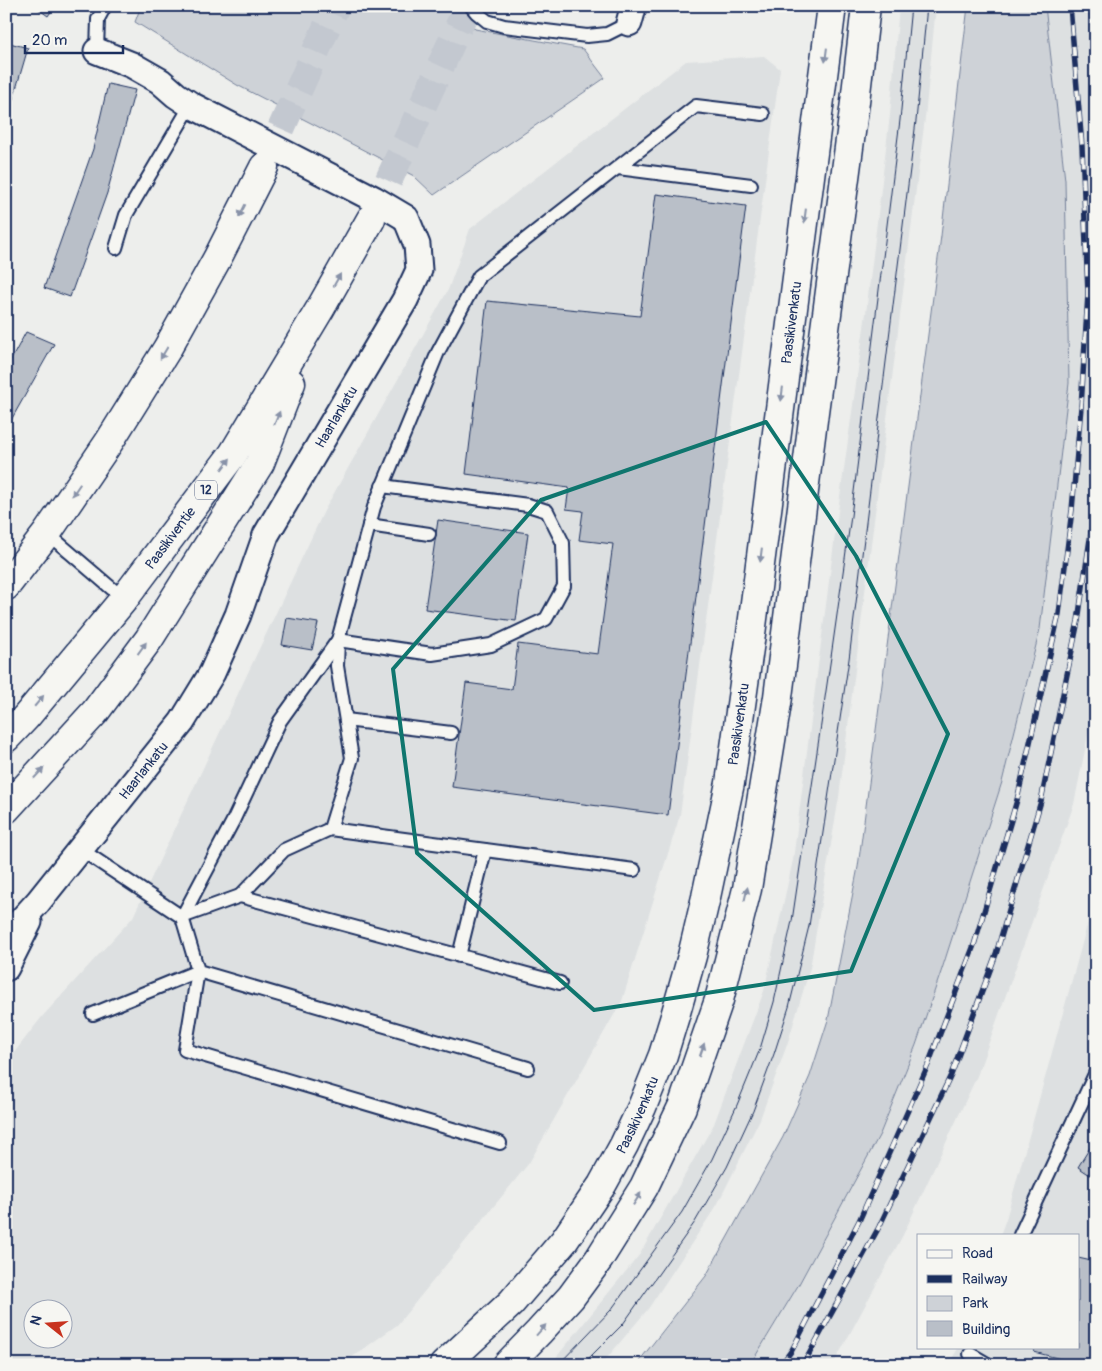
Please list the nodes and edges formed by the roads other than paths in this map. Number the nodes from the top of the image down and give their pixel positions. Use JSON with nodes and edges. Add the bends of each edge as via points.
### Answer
{"nodes":[{"id":1,"x":105,"y":6,"type":"edge"},
{"id":2,"x":471,"y":6,"type":"edge"},
{"id":3,"x":832,"y":6,"type":"edge"},
{"id":4,"x":866,"y":6,"type":"edge"},
{"id":5,"x":630,"y":15,"type":"edge"},
{"id":6,"x":98,"y":51,"type":"joint"},
{"id":7,"x":191,"y":106,"type":"junction"},
{"id":8,"x":762,"y":114,"type":"dead end"},
{"id":9,"x":264,"y":168,"type":"tunnel mouth"},
{"id":10,"x":618,"y":168,"type":"junction"},
{"id":11,"x":751,"y":185,"type":"dead end"},
{"id":12,"x":371,"y":219,"type":"tunnel mouth"},
{"id":13,"x":116,"y":248,"type":"dead end"},
{"id":14,"x":320,"y":309,"type":"junction"},
{"id":15,"x":382,"y":486,"type":"junction"},
{"id":16,"x":369,"y":525,"type":"junction"},
{"id":17,"x":48,"y":533,"type":"junction"},
{"id":18,"x":428,"y":534,"type":"dead end"},
{"id":19,"x":6,"y":586,"type":"edge"},
{"id":20,"x":124,"y":599,"type":"junction"},
{"id":21,"x":338,"y":640,"type":"junction"},
{"id":22,"x":346,"y":720,"type":"junction"},
{"id":23,"x":452,"y":733,"type":"dead end"},
{"id":24,"x":6,"y":738,"type":"edge"},
{"id":25,"x":6,"y":809,"type":"edge"},
{"id":26,"x":330,"y":829,"type":"junction"},
{"id":27,"x":80,"y":849,"type":"junction"},
{"id":28,"x":485,"y":850,"type":"junction"},
{"id":29,"x":634,"y":870,"type":"dead end"},
{"id":30,"x":240,"y":896,"type":"junction"},
{"id":31,"x":38,"y":902,"type":"junction"},
{"id":32,"x":182,"y":917,"type":"junction"},
{"id":33,"x":6,"y":937,"type":"edge"},
{"id":34,"x":459,"y":956,"type":"junction"},
{"id":35,"x":6,"y":968,"type":"edge"},
{"id":36,"x":198,"y":971,"type":"junction"},
{"id":37,"x":560,"y":983,"type":"dead end"},
{"id":38,"x":93,"y":1014,"type":"dead end"},
{"id":39,"x":528,"y":1068,"type":"dead end"},
{"id":40,"x":1096,"y":1072,"type":"edge"},
{"id":41,"x":500,"y":1143,"type":"dead end"},
{"id":42,"x":1020,"y":1234,"type":"edge"},
{"id":43,"x":969,"y":1355,"type":"edge"},
{"id":44,"x":444,"y":1365,"type":"edge"},
{"id":45,"x":508,"y":1365,"type":"edge"},
{"id":46,"x":989,"y":1365,"type":"edge"}],
"edges":[{"from":1,"to":6,"type":"lane","via":[[98,19]]},
{"from":2,"to":5,"type":"lane","via":[[487,21],[504,26],[587,36],[607,34]]},
{"from":3,"to":44,"type":"main road","name":"Paasikivenkatu","one_way":true,"via":[[730,782],[706,898],[675,1016],[642,1107],[597,1193],[564,1241],[511,1304]]},
{"from":45,"to":4,"type":"main road","one_way":true,"via":[[570,1297],[599,1259],[644,1187],[682,1106],[719,1000],[747,889],[778,697]]},
{"from":6,"to":7,"type":"street","name":"Haarlankatu","via":[[160,81]]},
{"from":7,"to":13,"type":"lane","via":[[126,215]]},
{"from":7,"to":27,"type":"street","name":"Haarlankatu","via":[[406,218],[417,245],[419,270],[405,300],[266,535],[238,616],[212,673],[182,722]]},
{"from":8,"to":10,"type":"lane","via":[[696,106]]},
{"from":9,"to":17,"type":"main road","one_way":true,"via":[[166,349]]},
{"from":10,"to":11,"type":"lane"},
{"from":10,"to":15,"type":"lane","via":[[479,276],[438,352]]},
{"from":14,"to":12,"type":"main road","name":"Paasikiventie","number":"12","one_way":true},
{"from":20,"to":14,"type":"main road","name":"Paasikiventie","number":"12","one_way":true,"via":[[233,454]]},
{"from":25,"to":14,"type":"main road","one_way":true,"via":[[100,705],[149,639],[260,463]]},
{"from":15,"to":16,"type":"lane"},
{"from":15,"to":21,"type":"lane","via":[[528,505],[546,511],[564,543],[564,586],[546,619],[491,645],[432,654]]},
{"from":16,"to":18,"type":"lane"},
{"from":16,"to":21,"type":"lane"},
{"from":17,"to":19,"type":"main road"},
{"from":17,"to":20,"type":"lane"},
{"from":24,"to":20,"type":"main road","name":"Paasikiventie","number":"12","one_way":true},
{"from":21,"to":22,"type":"lane","via":[[337,666]]},
{"from":21,"to":32,"type":"lane","via":[[280,721],[233,821]]},
{"from":22,"to":23,"type":"lane"},
{"from":22,"to":26,"type":"lane","via":[[352,758]]},
{"from":26,"to":28,"type":"lane"},
{"from":26,"to":30,"type":"lane","via":[[284,850]]},
{"from":27,"to":31,"type":"street","name":"Haarlankatu"},
{"from":27,"to":32,"type":"lane"},
{"from":28,"to":29,"type":"lane"},
{"from":28,"to":34,"type":"lane"},
{"from":30,"to":32,"type":"lane"},
{"from":30,"to":34,"type":"lane"},
{"from":31,"to":33,"type":"street","name":"Haarlankatu"},
{"from":31,"to":35,"type":"street","name":"Haarlankatu"},
{"from":32,"to":36,"type":"lane"},
{"from":34,"to":37,"type":"lane"},
{"from":36,"to":38,"type":"lane"},
{"from":36,"to":39,"type":"lane"},
{"from":36,"to":41,"type":"lane","via":[[185,1050]]},
{"from":40,"to":42,"type":"lane"},
{"from":43,"to":46,"type":"lane"}]}
